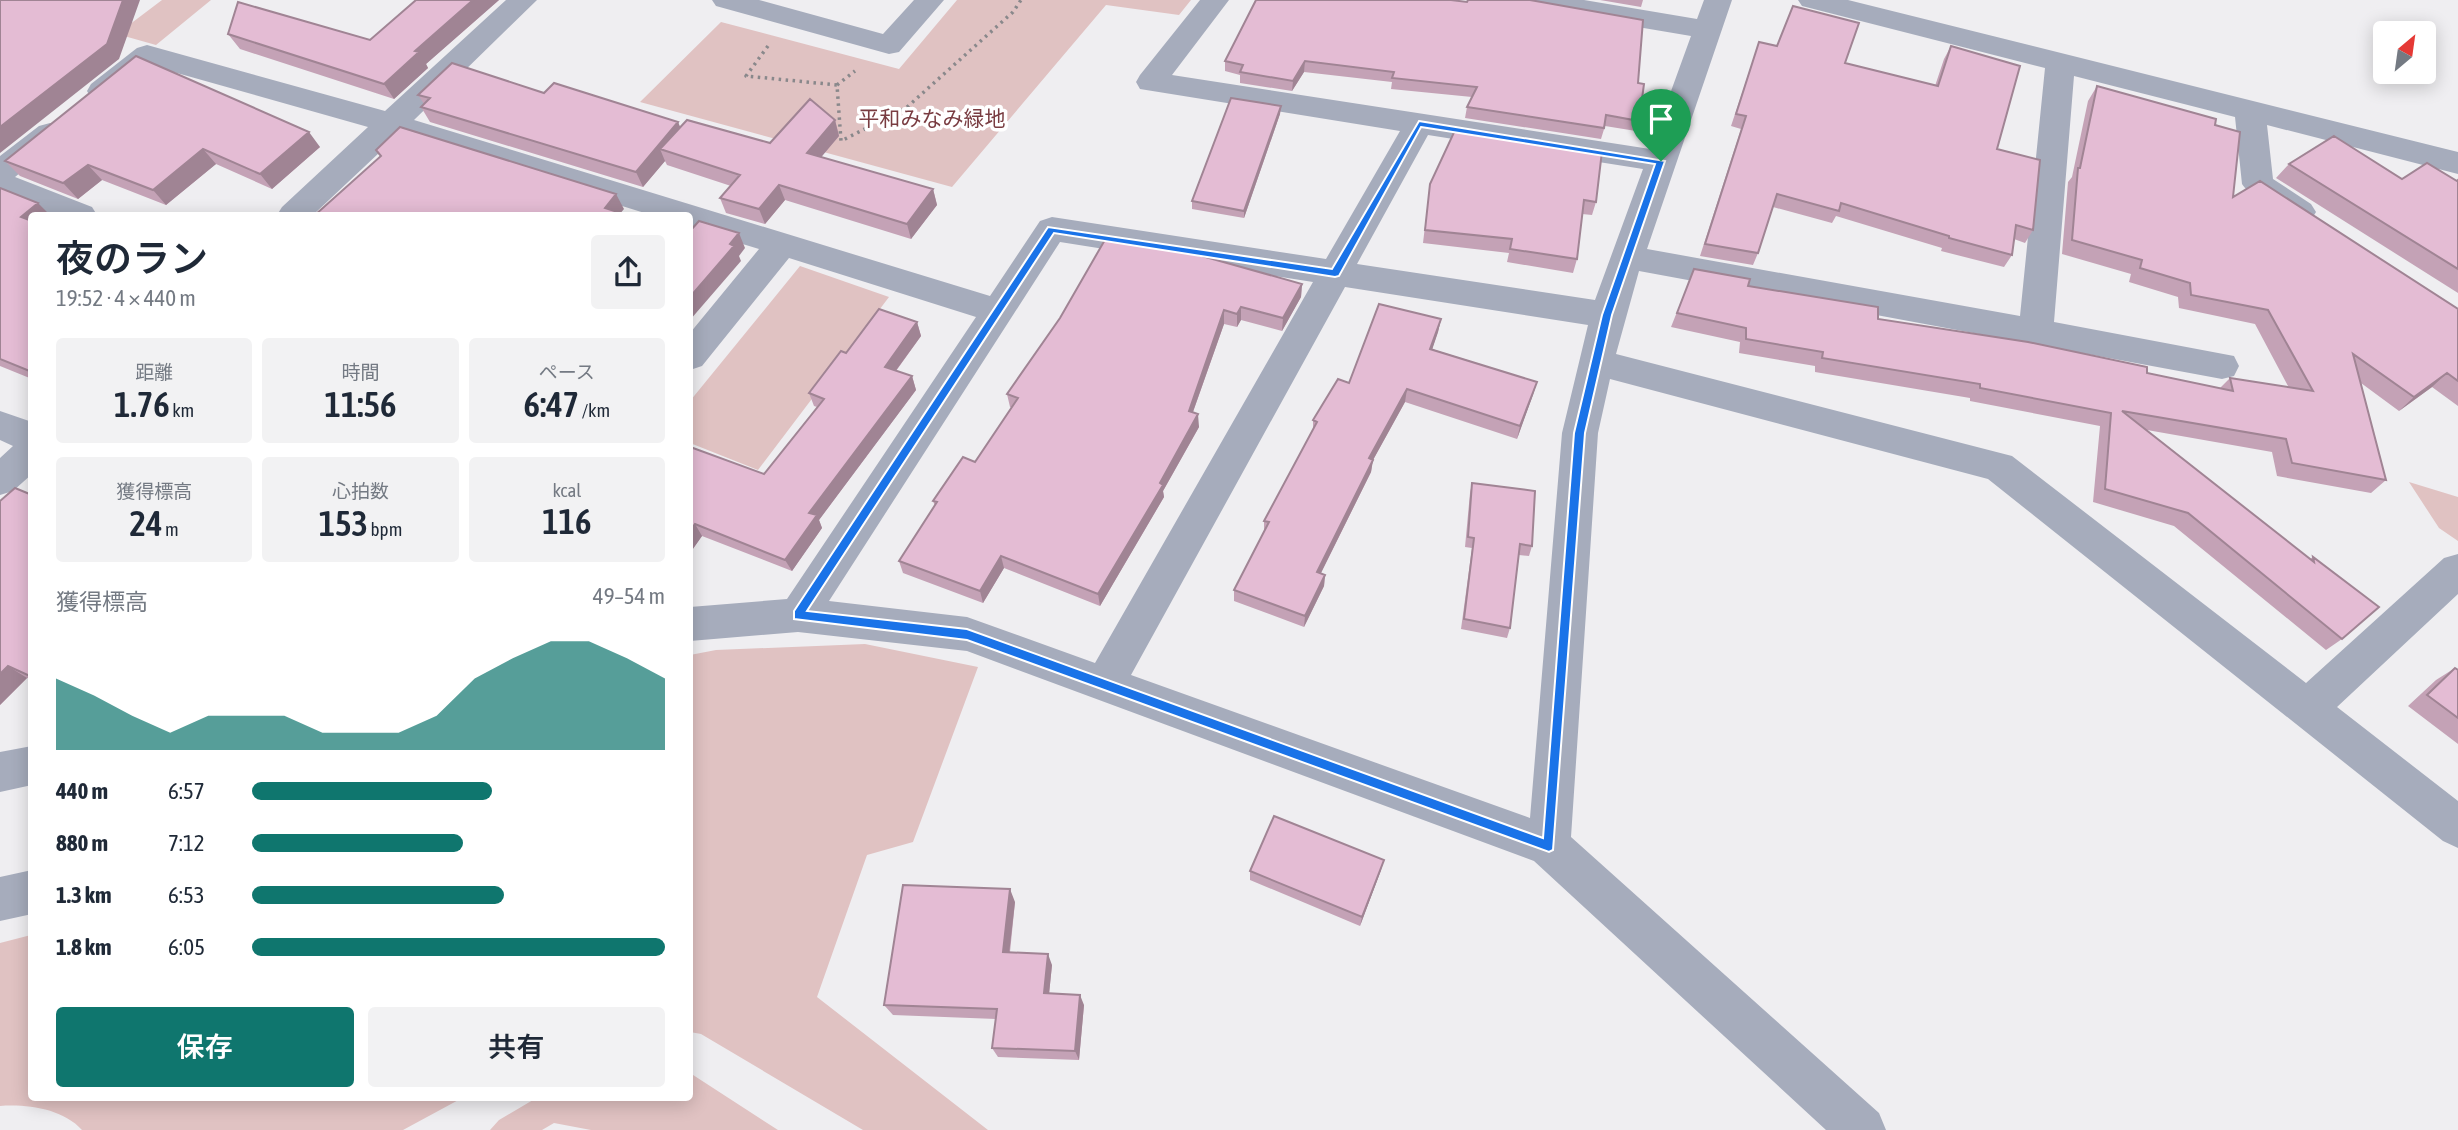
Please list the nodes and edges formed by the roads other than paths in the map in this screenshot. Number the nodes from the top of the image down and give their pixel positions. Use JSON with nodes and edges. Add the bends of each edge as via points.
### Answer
{"nodes":[{"id":1,"x":523,"y":0,"type":"edge"},
{"id":2,"x":726,"y":0,"type":"edge"},
{"id":3,"x":930,"y":0,"type":"edge"},
{"id":4,"x":1215,"y":0,"type":"edge"},
{"id":5,"x":1531,"y":0,"type":"edge"},
{"id":6,"x":1812,"y":0,"type":"edge"},
{"id":7,"x":1712,"y":15,"type":"edge"},
{"id":8,"x":2060,"y":62,"type":"junction"},
{"id":9,"x":2250,"y":110,"type":"junction"},
{"id":10,"x":393,"y":124,"type":"junction"},
{"id":11,"x":1419,"y":124,"type":"junction"},
{"id":12,"x":1661,"y":161,"type":"junction"},
{"id":13,"x":2458,"y":163,"type":"edge"},
{"id":14,"x":0,"y":172,"type":"edge"},
{"id":15,"x":0,"y":183,"type":"edge"},
{"id":16,"x":73,"y":212,"type":"edge"},
{"id":17,"x":296,"y":212,"type":"edge"},
{"id":18,"x":676,"y":212,"type":"edge"},
{"id":19,"x":693,"y":217,"type":"edge"},
{"id":20,"x":2325,"y":227,"type":"edge"},
{"id":21,"x":782,"y":244,"type":"junction"},
{"id":22,"x":1627,"y":257,"type":"junction"},
{"id":23,"x":1335,"y":273,"type":"junction"},
{"id":24,"x":998,"y":311,"type":"junction"},
{"id":25,"x":1607,"y":315,"type":"junction"},
{"id":26,"x":2036,"y":332,"type":"junction"},
{"id":27,"x":693,"y":353,"type":"edge"},
{"id":28,"x":1596,"y":362,"type":"junction"},
{"id":29,"x":2222,"y":366,"type":"dead end"},
{"id":30,"x":0,"y":425,"type":"edge"},
{"id":31,"x":24,"y":458,"type":"edge"},
{"id":32,"x":2458,"y":570,"type":"edge"},
{"id":33,"x":798,"y":615,"type":"junction"},
{"id":34,"x":693,"y":624,"type":"edge"},
{"id":35,"x":1105,"y":684,"type":"junction"},
{"id":36,"x":2307,"y":708,"type":"junction"},
{"id":37,"x":28,"y":766,"type":"edge"},
{"id":38,"x":0,"y":772,"type":"edge"},
{"id":39,"x":2458,"y":827,"type":"edge"},
{"id":40,"x":1549,"y":846,"type":"junction"},
{"id":41,"x":28,"y":893,"type":"edge"},
{"id":42,"x":0,"y":899,"type":"edge"},
{"id":43,"x":1862,"y":1130,"type":"edge"}],
"edges":[{"from":1,"to":10,"type":"street"},
{"from":2,"to":3,"type":"street","via":[[888,45]]},
{"from":4,"to":11,"type":"street","via":[[1151,82]]},
{"from":5,"to":7,"type":"street"},
{"from":6,"to":8,"type":"street"},
{"from":7,"to":12,"type":"street"},
{"from":8,"to":9,"type":"street"},
{"from":8,"to":26,"type":"street"},
{"from":9,"to":13,"type":"street"},
{"from":9,"to":20,"type":"street","via":[[2258,184]]},
{"from":10,"to":14,"type":"street","via":[[147,55]]},
{"from":10,"to":17,"type":"street"},
{"from":10,"to":18,"type":"street"},
{"from":11,"to":12,"type":"street"},
{"from":11,"to":23,"type":"street"},
{"from":12,"to":22,"type":"street"},
{"from":15,"to":16,"type":"street"},
{"from":19,"to":21,"type":"street"},
{"from":21,"to":24,"type":"street"},
{"from":21,"to":27,"type":"street"},
{"from":22,"to":25,"type":"street"},
{"from":22,"to":26,"type":"street"},
{"from":23,"to":24,"type":"street","via":[[1052,229]]},
{"from":23,"to":25,"type":"street"},
{"from":23,"to":35,"type":"street"},
{"from":24,"to":33,"type":"street"},
{"from":25,"to":28,"type":"street"},
{"from":26,"to":29,"type":"street"},
{"from":28,"to":36,"type":"street","via":[[2000,467]]},
{"from":28,"to":40,"type":"street","via":[[1580,433]]},
{"from":30,"to":31,"type":"street"},
{"from":32,"to":36,"type":"street"},
{"from":33,"to":34,"type":"street"},
{"from":33,"to":35,"type":"street","via":[[967,635]]},
{"from":35,"to":40,"type":"street"},
{"from":36,"to":39,"type":"street"},
{"from":37,"to":38,"type":"street"},
{"from":40,"to":43,"type":"street"},
{"from":41,"to":42,"type":"street"}]}
